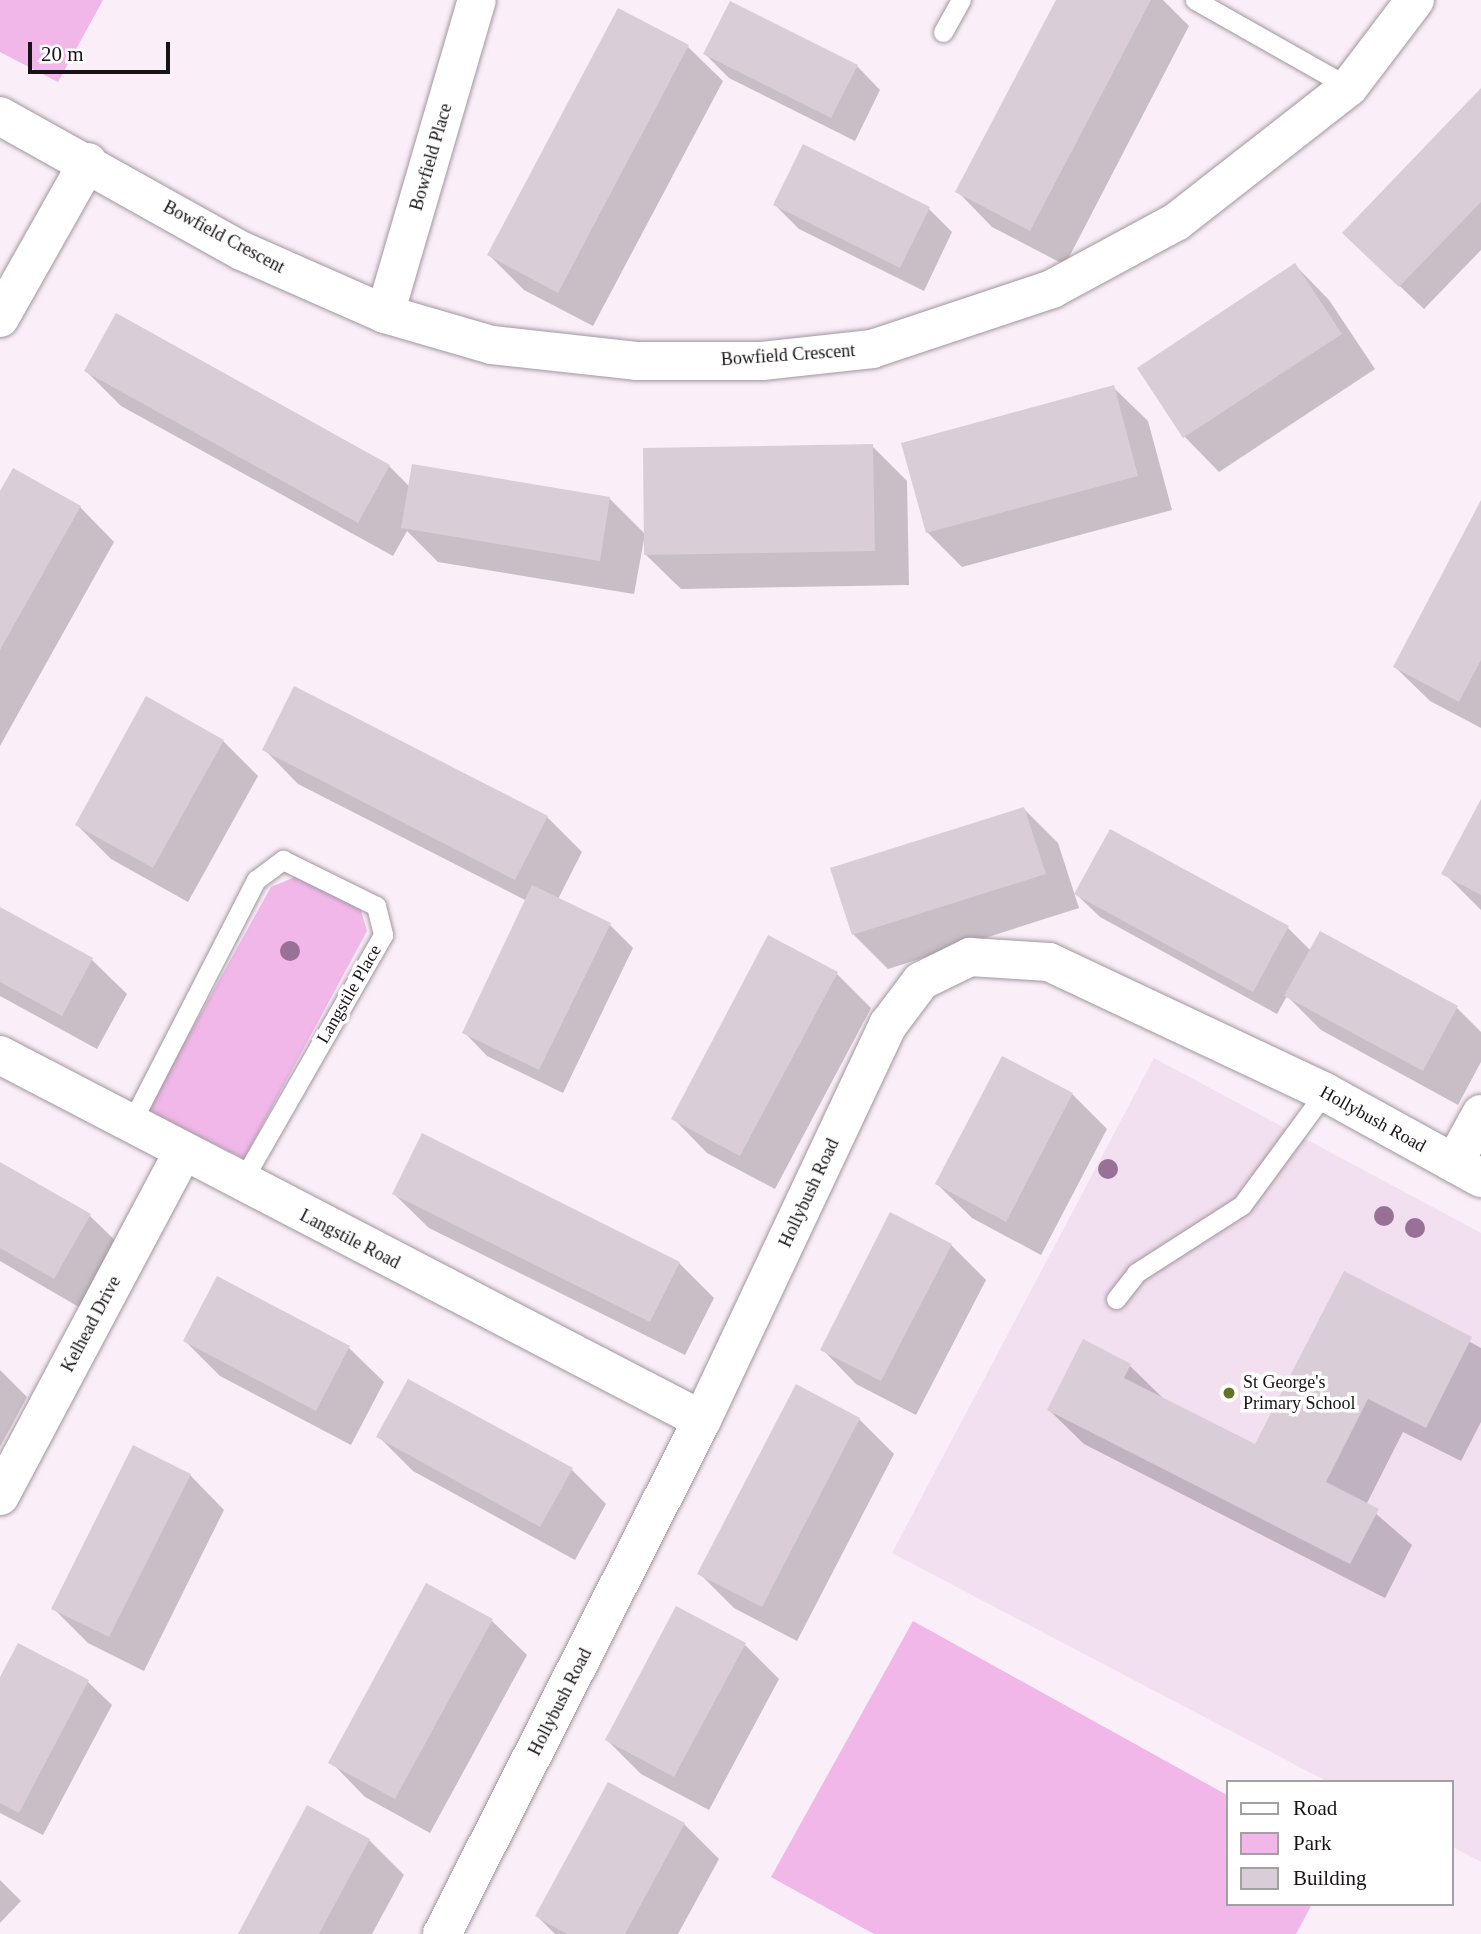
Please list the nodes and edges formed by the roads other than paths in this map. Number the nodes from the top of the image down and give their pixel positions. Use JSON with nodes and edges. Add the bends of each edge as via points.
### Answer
{"nodes":[{"id":1,"x":477,"y":0,"type":"edge"},
{"id":2,"x":961,"y":0,"type":"edge"},
{"id":3,"x":1195,"y":0,"type":"edge"},
{"id":4,"x":1415,"y":0,"type":"edge"},
{"id":5,"x":943,"y":32,"type":"dead end"},
{"id":6,"x":1349,"y":87,"type":"junction"},
{"id":7,"x":0,"y":116,"type":"edge"},
{"id":8,"x":88,"y":162,"type":"junction"},
{"id":9,"x":385,"y":314,"type":"junction"},
{"id":10,"x":0,"y":318,"type":"edge"},
{"id":11,"x":0,"y":1055,"type":"edge"},
{"id":12,"x":1325,"y":1092,"type":"junction"},
{"id":13,"x":1481,"y":1114,"type":"edge"},
{"id":14,"x":130,"y":1125,"type":"junction"},
{"id":15,"x":182,"y":1153,"type":"junction"},
{"id":16,"x":1468,"y":1171,"type":"edge"},
{"id":17,"x":242,"y":1183,"type":"junction"},
{"id":18,"x":1116,"y":1299,"type":"dead end"},
{"id":19,"x":702,"y":1420,"type":"junction"},
{"id":20,"x":0,"y":1496,"type":"edge"},
{"id":21,"x":442,"y":1934,"type":"edge"}],
"edges":[{"from":1,"to":9,"type":"street","name":"Bowfield Place"},
{"from":2,"to":5,"type":"lane"},
{"from":3,"to":6,"type":"lane"},
{"from":4,"to":6,"type":"street","name":"Bowfield Crescent"},
{"from":6,"to":9,"type":"street","name":"Bowfield Crescent","via":[[1176,222],[1052,289],[872,349],[762,361],[636,361],[492,345]]},
{"from":7,"to":8,"type":"street","name":"Bowfield Crescent"},
{"from":8,"to":9,"type":"street","name":"Bowfield Crescent","via":[[242,251]]},
{"from":8,"to":10,"type":"street"},
{"from":11,"to":14,"type":"street","name":"Langstile Road"},
{"from":12,"to":16,"type":"street","name":"Hollybush Road"},
{"from":12,"to":18,"type":"lane","via":[[1242,1205],[1136,1273]]},
{"from":12,"to":19,"type":"street","name":"Hollybush Road","via":[[1049,962],[970,957],[921,981],[888,1026]]},
{"from":13,"to":16,"type":"street"},
{"from":14,"to":15,"type":"street","name":"Langstile Road"},
{"from":14,"to":17,"type":"lane","name":"Langstile Place","via":[[256,880],[283,860],[376,906],[383,934]]},
{"from":15,"to":17,"type":"street","name":"Langstile Road"},
{"from":15,"to":20,"type":"street","name":"Kelhead Drive"},
{"from":17,"to":19,"type":"street","name":"Langstile Road"},
{"from":19,"to":21,"type":"street","name":"Hollybush Road"}]}
